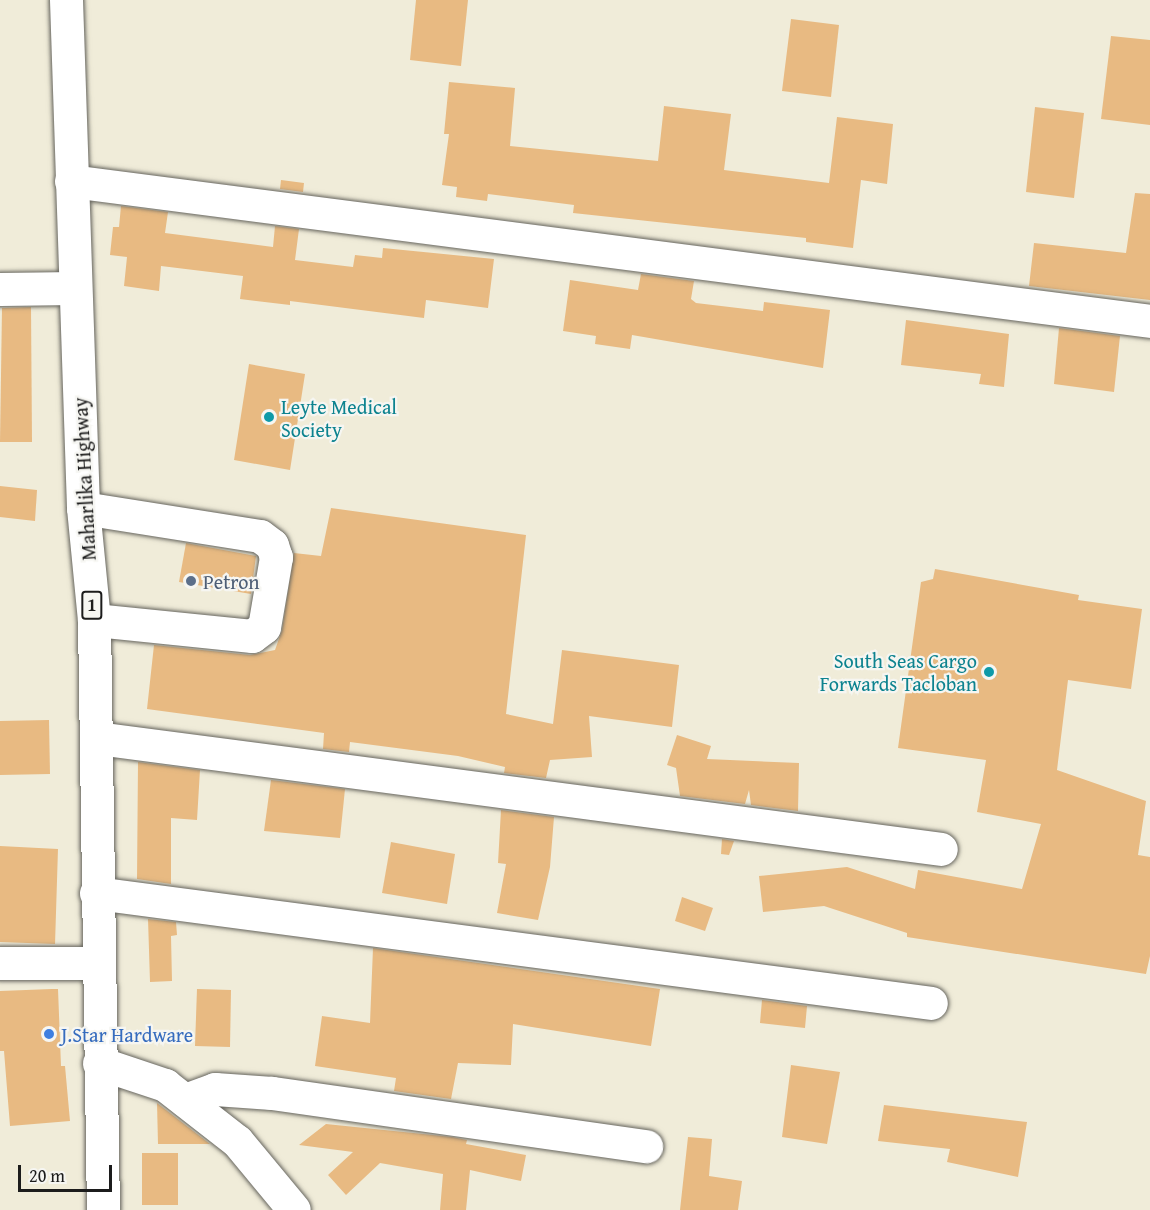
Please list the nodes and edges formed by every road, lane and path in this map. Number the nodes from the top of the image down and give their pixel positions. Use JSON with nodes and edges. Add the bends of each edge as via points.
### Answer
{"nodes":[{"id":1,"x":66,"y":0,"type":"edge"},
{"id":2,"x":71,"y":181,"type":"junction"},
{"id":3,"x":75,"y":288,"type":"junction"},
{"id":4,"x":0,"y":289,"type":"edge"},
{"id":5,"x":1150,"y":321,"type":"edge"},
{"id":6,"x":83,"y":508,"type":"junction"},
{"id":7,"x":94,"y":620,"type":"junction"},
{"id":8,"x":97,"y":738,"type":"junction"},
{"id":9,"x":941,"y":849,"type":"dead end"},
{"id":10,"x":96,"y":894,"type":"junction"},
{"id":11,"x":0,"y":963,"type":"edge"},
{"id":12,"x":98,"y":963,"type":"junction"},
{"id":13,"x":931,"y":1003,"type":"dead end"},
{"id":14,"x":99,"y":1063,"type":"junction"},
{"id":15,"x":185,"y":1100,"type":"junction"},
{"id":16,"x":646,"y":1146,"type":"dead end"},
{"id":17,"x":103,"y":1210,"type":"edge"},
{"id":18,"x":294,"y":1210,"type":"edge"}],
"edges":[{"from":1,"to":2,"type":"street","name":"Maharlika Highway","number":"1"},
{"from":2,"to":3,"type":"street","name":"Maharlika Highway","number":"1"},
{"from":2,"to":5,"type":"street"},
{"from":3,"to":4,"type":"street"},
{"from":3,"to":6,"type":"street","name":"Maharlika Highway","number":"1"},
{"from":6,"to":7,"type":"street","name":"Maharlika Highway","number":"1"},
{"from":6,"to":7,"type":"street","via":[[260,536],[272,545],[276,557],[264,627],[252,636]]},
{"from":7,"to":8,"type":"street","name":"Maharlika Highway","number":"1"},
{"from":8,"to":9,"type":"street"},
{"from":8,"to":10,"type":"street","name":"Maharlika Highway","number":"1"},
{"from":10,"to":12,"type":"street","name":"Maharlika Highway","number":"1"},
{"from":10,"to":13,"type":"street"},
{"from":11,"to":12,"type":"street"},
{"from":12,"to":14,"type":"street","name":"Maharlika Highway","number":"1"},
{"from":14,"to":15,"type":"street","via":[[165,1085]]},
{"from":14,"to":17,"type":"street","name":"Maharlika Highway","number":"1"},
{"from":15,"to":16,"type":"street","via":[[215,1089],[272,1093]]},
{"from":15,"to":18,"type":"street","via":[[237,1141]]}]}
